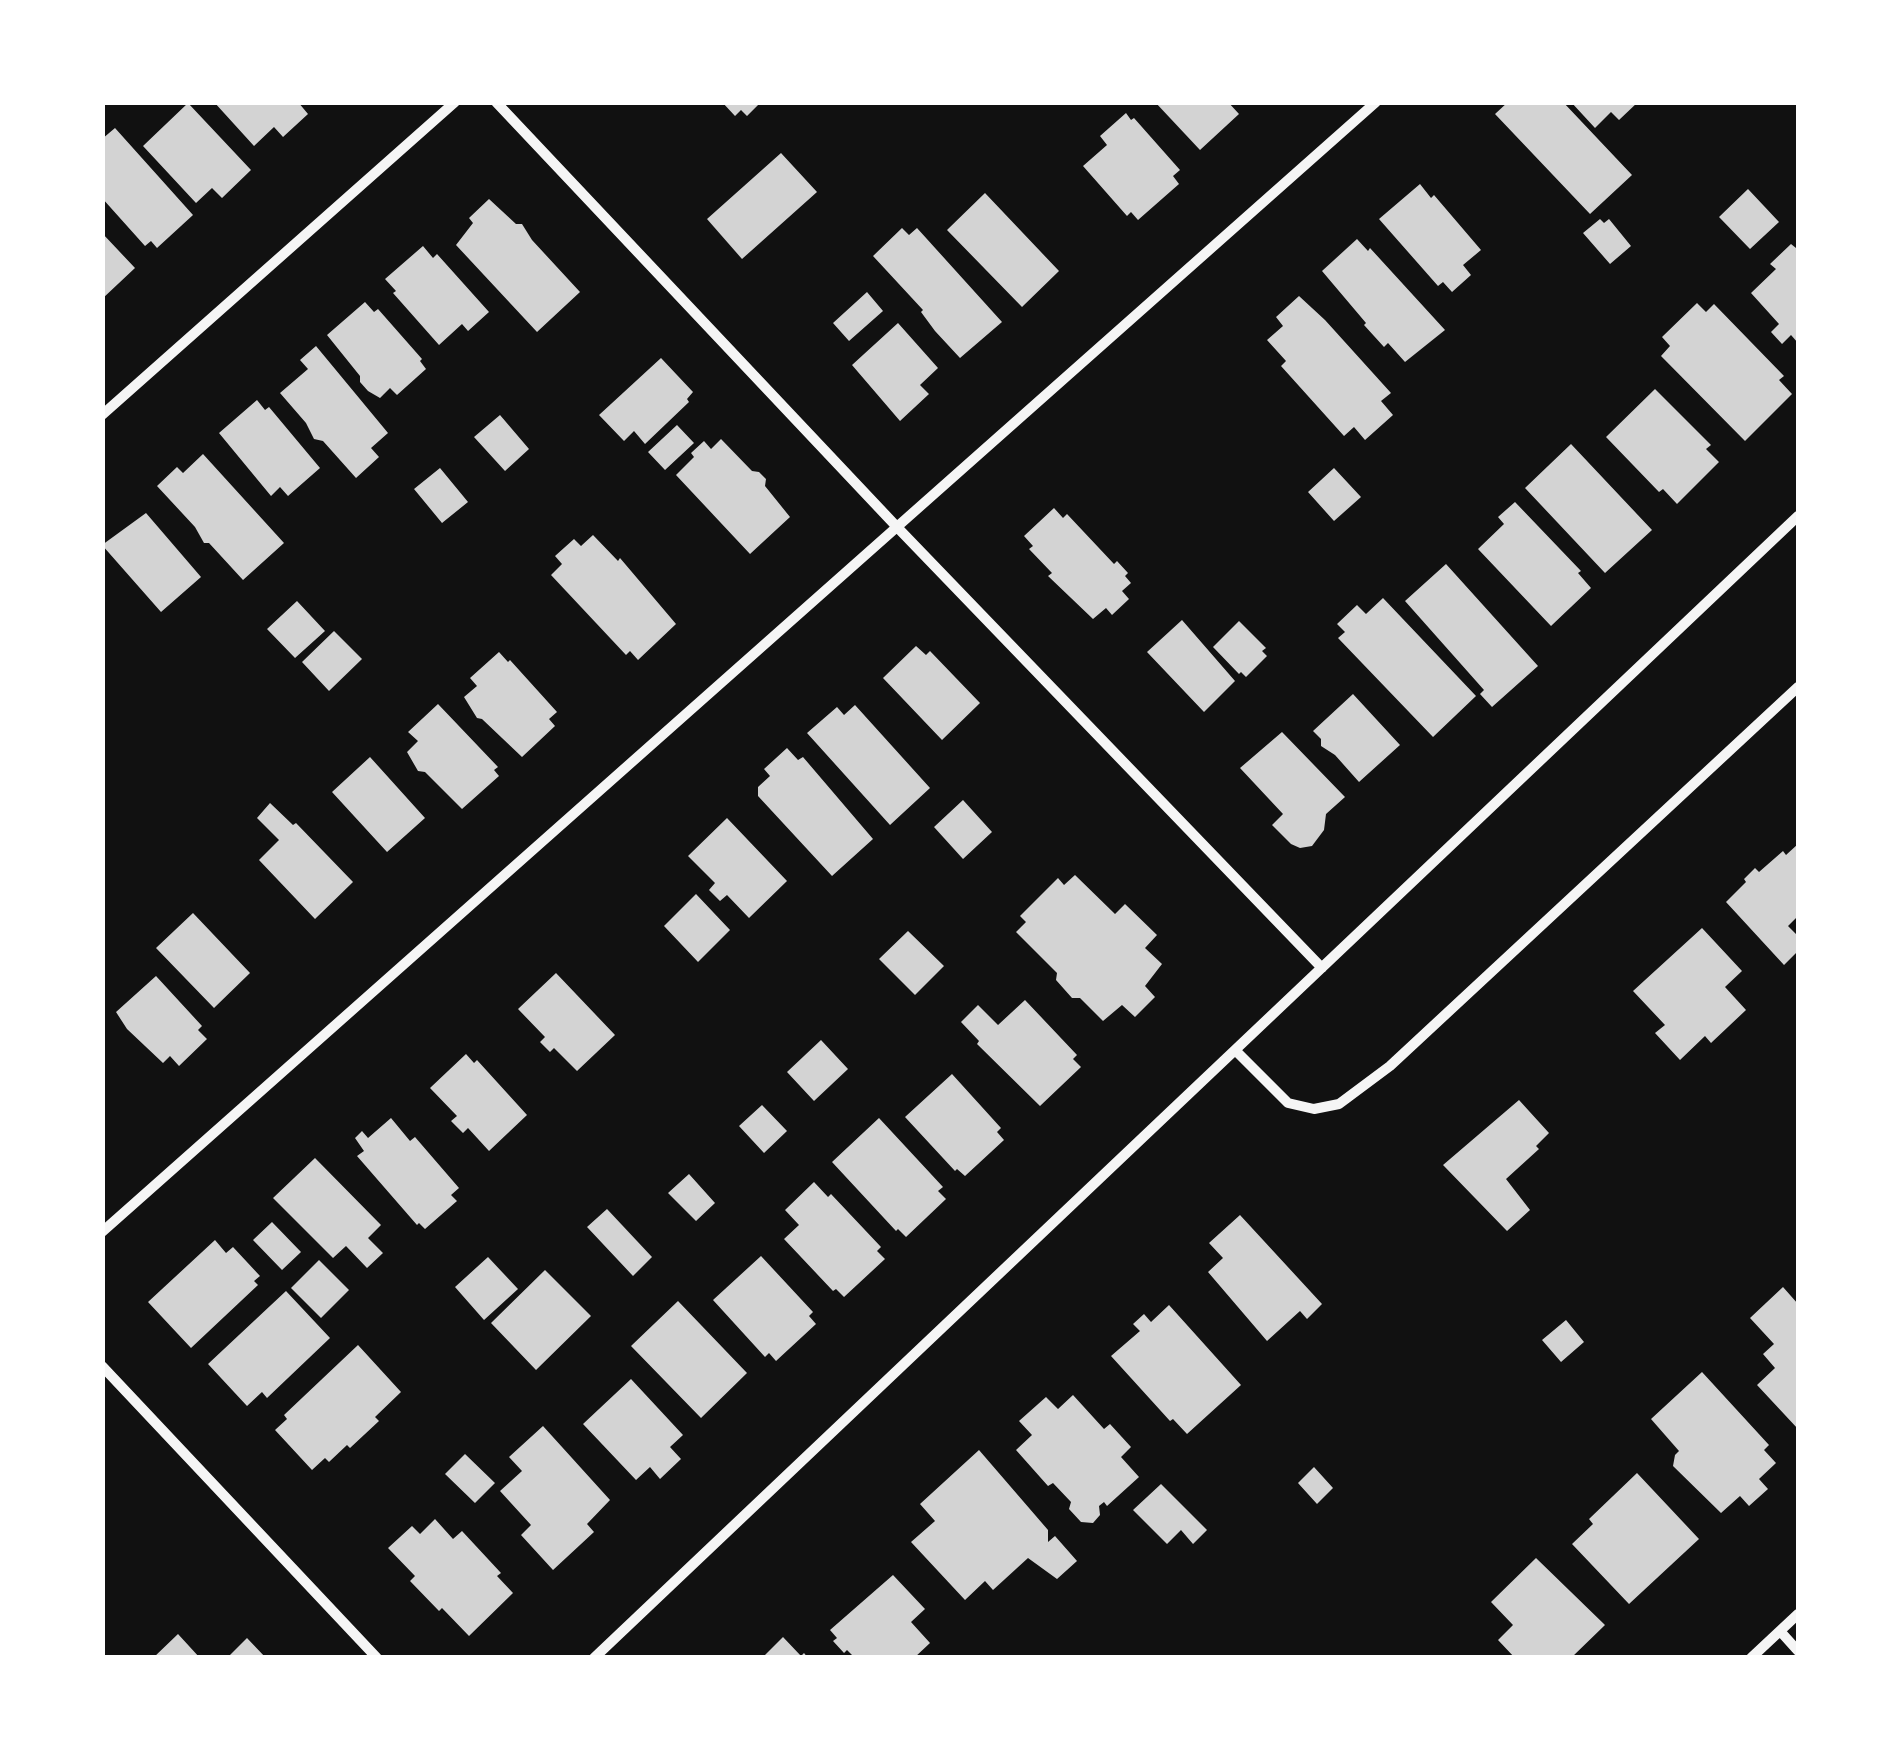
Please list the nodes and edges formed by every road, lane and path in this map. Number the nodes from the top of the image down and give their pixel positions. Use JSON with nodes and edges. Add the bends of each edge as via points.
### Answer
{"nodes":[{"id":1,"x":454,"y":102,"type":"edge"},
{"id":2,"x":496,"y":102,"type":"edge"},
{"id":3,"x":1376,"y":102,"type":"edge"},
{"id":4,"x":102,"y":415,"type":"edge"},
{"id":5,"x":1798,"y":516,"type":"edge"},
{"id":6,"x":896,"y":526,"type":"junction"},
{"id":7,"x":1798,"y":687,"type":"edge"},
{"id":8,"x":1322,"y":968,"type":"junction"},
{"id":9,"x":1236,"y":1051,"type":"junction"},
{"id":10,"x":102,"y":1232,"type":"edge"},
{"id":11,"x":102,"y":1366,"type":"edge"},
{"id":12,"x":1798,"y":1614,"type":"edge"},
{"id":13,"x":1780,"y":1631,"type":"junction"},
{"id":14,"x":1798,"y":1652,"type":"edge"},
{"id":15,"x":377,"y":1658,"type":"edge"},
{"id":16,"x":594,"y":1658,"type":"edge"},
{"id":17,"x":1751,"y":1658,"type":"edge"}],
"edges":[{"from":1,"to":4,"type":"street"},
{"from":2,"to":6,"type":"street"},
{"from":3,"to":6,"type":"street"},
{"from":5,"to":8,"type":"street"},
{"from":6,"to":8,"type":"street"},
{"from":6,"to":10,"type":"street"},
{"from":7,"to":9,"type":"street","via":[[1390,1066],[1339,1104],[1314,1109],[1288,1102]]},
{"from":8,"to":9,"type":"street"},
{"from":9,"to":16,"type":"street"},
{"from":11,"to":15,"type":"street"},
{"from":12,"to":13,"type":"street"},
{"from":13,"to":14,"type":"street"},
{"from":13,"to":17,"type":"street"}]}
